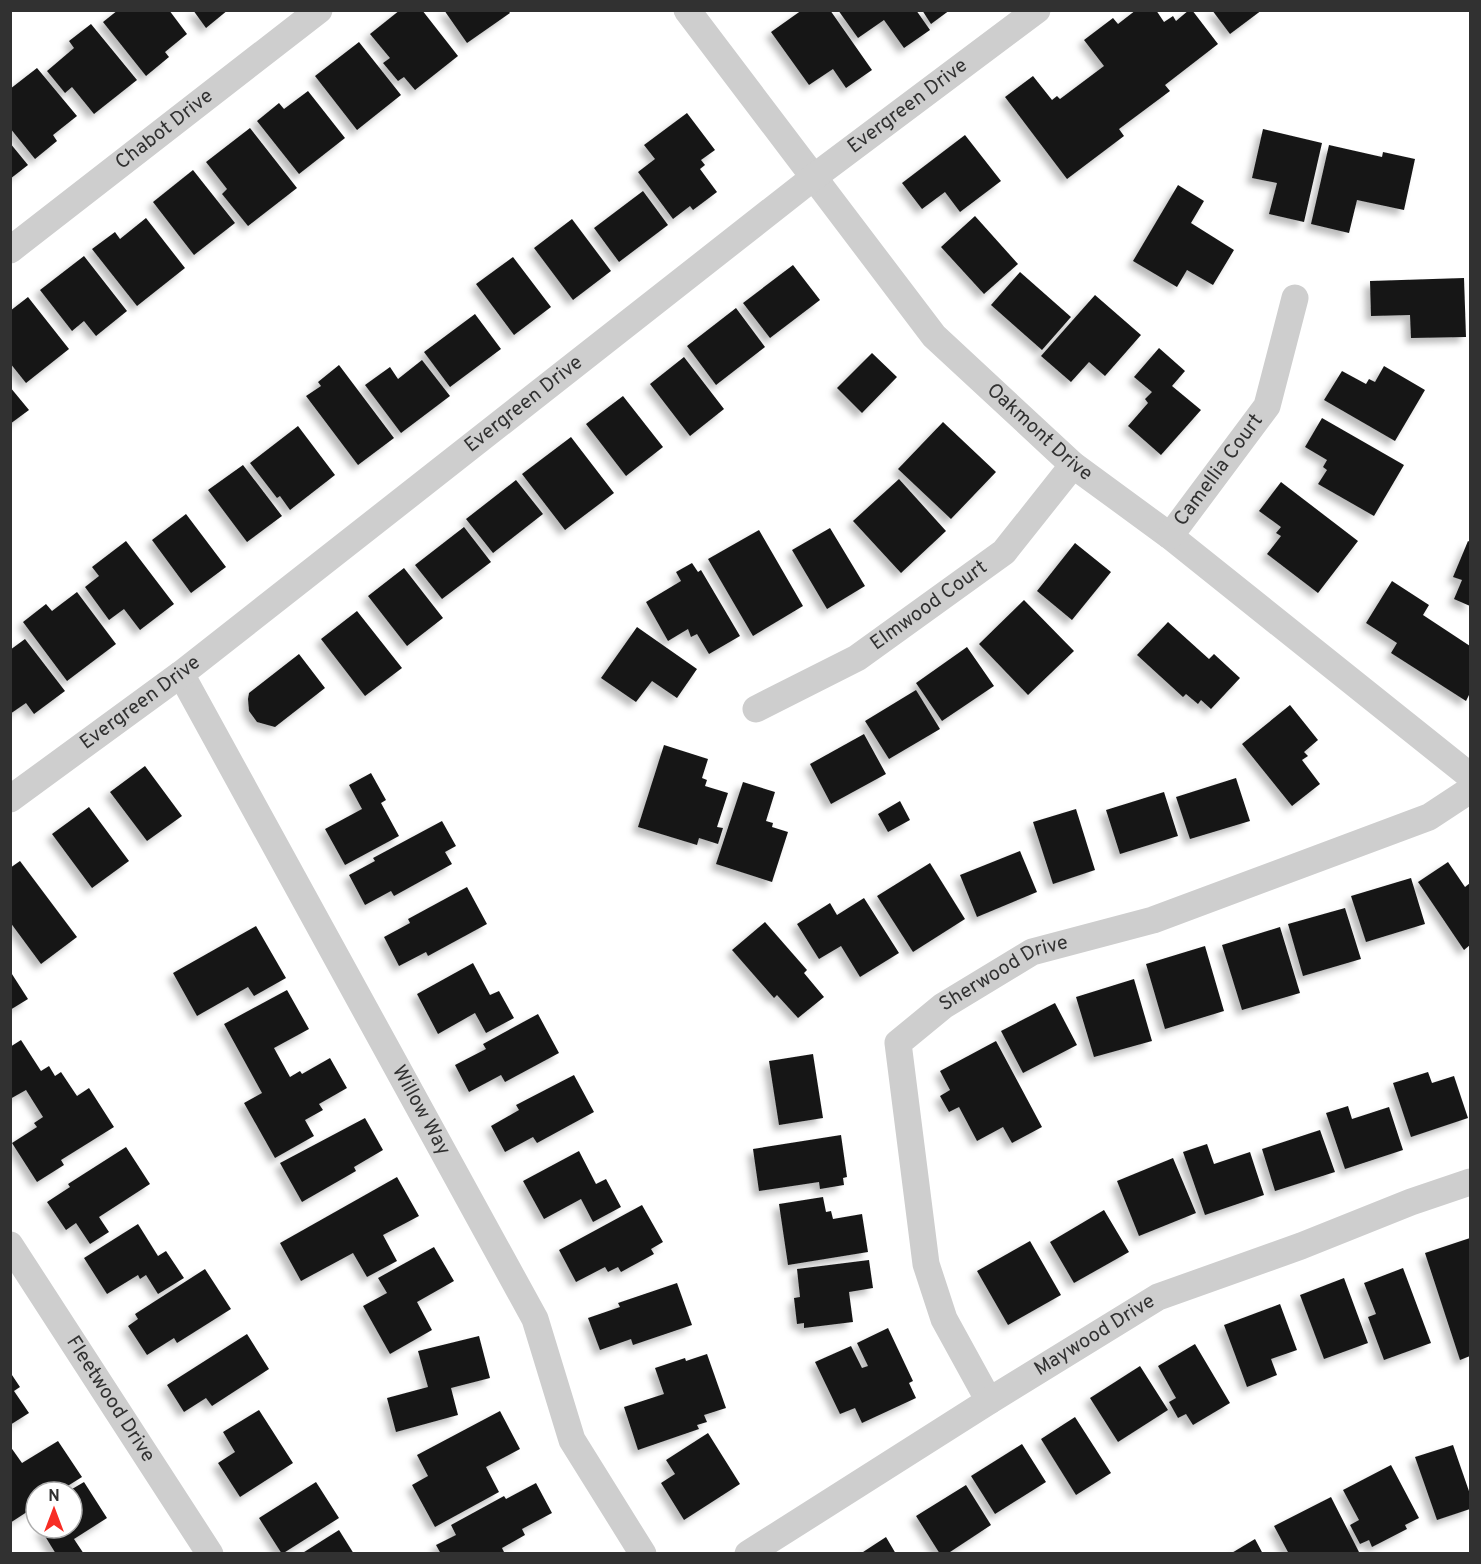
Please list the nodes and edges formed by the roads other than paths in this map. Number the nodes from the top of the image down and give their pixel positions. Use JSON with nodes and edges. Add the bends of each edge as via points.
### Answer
{"nodes":[{"id":1,"x":320,"y":10,"type":"edge"},
{"id":2,"x":687,"y":10,"type":"edge"},
{"id":3,"x":1037,"y":10,"type":"edge"},
{"id":4,"x":814,"y":177,"type":"junction"},
{"id":5,"x":10,"y":250,"type":"edge"},
{"id":6,"x":1295,"y":298,"type":"dead end"},
{"id":7,"x":1073,"y":465,"type":"junction"},
{"id":8,"x":1170,"y":536,"type":"junction"},
{"id":9,"x":181,"y":675,"type":"junction"},
{"id":10,"x":756,"y":709,"type":"dead end"},
{"id":11,"x":1470,"y":776,"type":"edge"},
{"id":12,"x":1470,"y":790,"type":"edge"},
{"id":13,"x":10,"y":799,"type":"edge"},
{"id":14,"x":1470,"y":1182,"type":"edge"},
{"id":15,"x":10,"y":1245,"type":"edge"},
{"id":16,"x":989,"y":1401,"type":"junction"},
{"id":17,"x":210,"y":1554,"type":"edge"},
{"id":18,"x":643,"y":1554,"type":"edge"},
{"id":19,"x":748,"y":1554,"type":"edge"}],
"edges":[{"from":1,"to":5,"type":"street","name":"Chabot Drive"},
{"from":2,"to":4,"type":"street","name":"Oakmont Drive"},
{"from":3,"to":4,"type":"street","name":"Evergreen Drive"},
{"from":4,"to":7,"type":"street","name":"Oakmont Drive","via":[[934,336]]},
{"from":4,"to":9,"type":"street","name":"Evergreen Drive"},
{"from":6,"to":8,"type":"street","name":"Camellia Court","via":[[1267,406]]},
{"from":7,"to":8,"type":"street","name":"Oakmont Drive"},
{"from":7,"to":10,"type":"street","name":"Elmwood Court","via":[[1004,552],[857,658]]},
{"from":8,"to":11,"type":"street","name":"Oakmont Drive"},
{"from":9,"to":13,"type":"street","name":"Evergreen Drive"},
{"from":9,"to":18,"type":"street","name":"Willow Way","via":[[535,1319],[572,1440]]},
{"from":12,"to":16,"type":"street","name":"Sherwood Drive","via":[[1430,817],[1153,920],[1032,952],[943,1006],[898,1043],[926,1264],[944,1319]]},
{"from":14,"to":16,"type":"street","name":"Maywood Drive","via":[[1158,1297]]},
{"from":15,"to":17,"type":"street","name":"Fleetwood Drive"},
{"from":16,"to":19,"type":"street","name":"Maywood Drive"}]}
